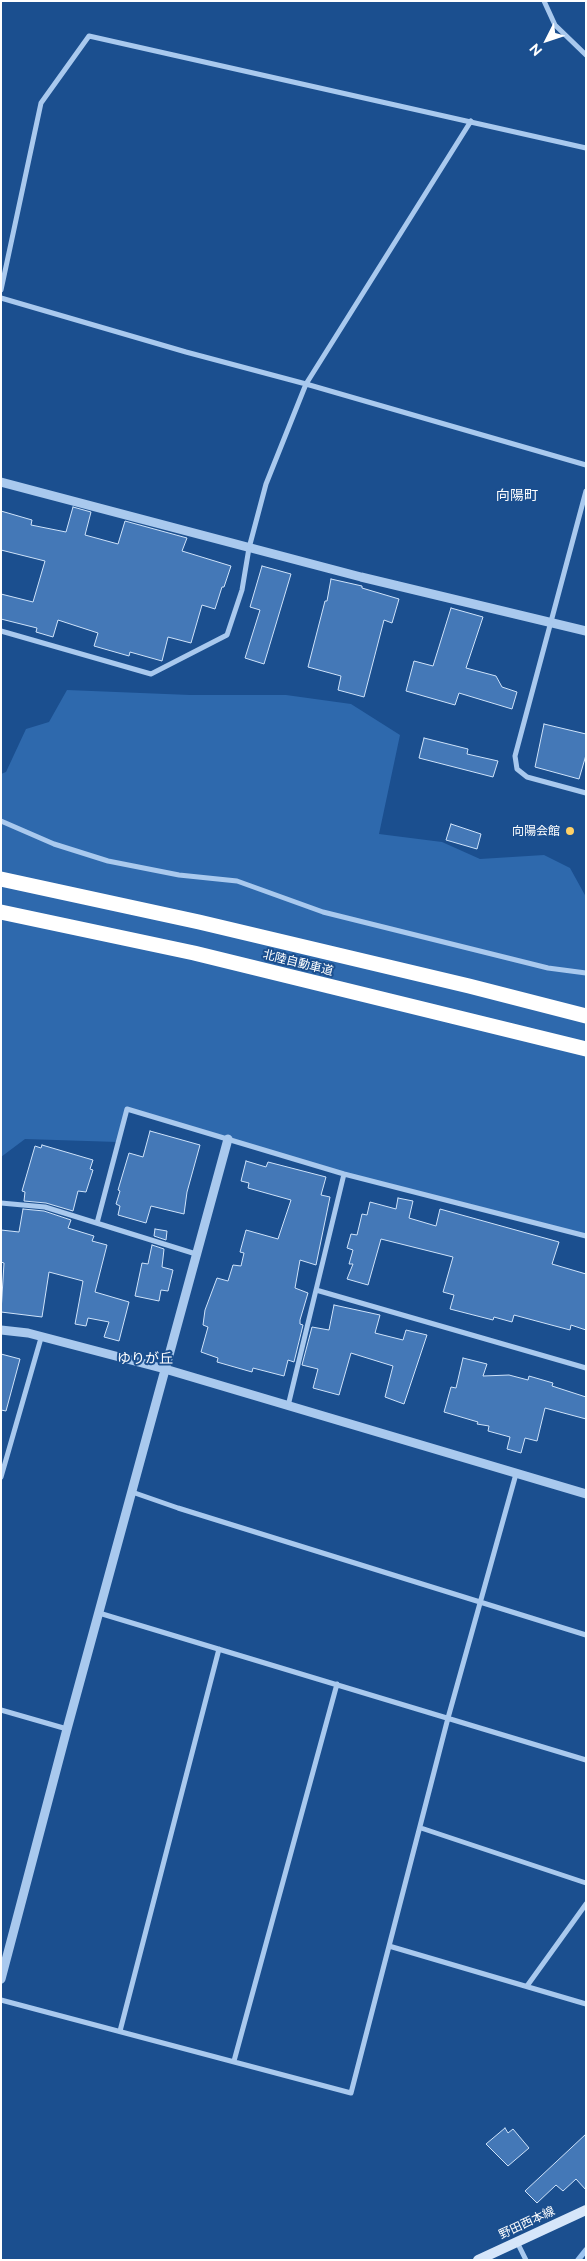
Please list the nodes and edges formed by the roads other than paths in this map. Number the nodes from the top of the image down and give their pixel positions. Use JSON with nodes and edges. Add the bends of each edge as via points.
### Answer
{"nodes":[{"id":1,"x":544,"y":1,"type":"edge"},
{"id":2,"x":586,"y":55,"type":"edge"},
{"id":3,"x":470,"y":121,"type":"junction"},
{"id":4,"x":586,"y":148,"type":"edge"},
{"id":5,"x":1,"y":290,"type":"edge"},
{"id":6,"x":1,"y":298,"type":"edge"},
{"id":7,"x":306,"y":384,"type":"junction"},
{"id":8,"x":586,"y":465,"type":"edge"},
{"id":9,"x":1,"y":482,"type":"edge"},
{"id":10,"x":586,"y":491,"type":"edge"},
{"id":11,"x":250,"y":548,"type":"junction"},
{"id":12,"x":550,"y":621,"type":"junction"},
{"id":13,"x":1,"y":631,"type":"edge"},
{"id":14,"x":586,"y":631,"type":"edge"},
{"id":15,"x":586,"y":793,"type":"edge"},
{"id":16,"x":1,"y":821,"type":"edge"},
{"id":17,"x":1,"y":879,"type":"edge"},
{"id":18,"x":1,"y":912,"type":"edge"},
{"id":19,"x":586,"y":973,"type":"edge"},
{"id":20,"x":586,"y":1016,"type":"edge"},
{"id":21,"x":586,"y":1049,"type":"edge"},
{"id":22,"x":228,"y":1139,"type":"junction"},
{"id":23,"x":344,"y":1174,"type":"junction"},
{"id":24,"x":1,"y":1203,"type":"edge"},
{"id":25,"x":97,"y":1223,"type":"junction"},
{"id":26,"x":586,"y":1236,"type":"edge"},
{"id":27,"x":196,"y":1254,"type":"junction"},
{"id":28,"x":316,"y":1290,"type":"junction"},
{"id":29,"x":1,"y":1330,"type":"edge"},
{"id":30,"x":41,"y":1338,"type":"junction"},
{"id":31,"x":586,"y":1368,"type":"edge"},
{"id":32,"x":166,"y":1369,"type":"junction"},
{"id":33,"x":288,"y":1406,"type":"junction"},
{"id":34,"x":1,"y":1452,"type":"edge"},
{"id":35,"x":8,"y":1452,"type":"junction"},
{"id":36,"x":516,"y":1474,"type":"junction"},
{"id":37,"x":1,"y":1477,"type":"edge"},
{"id":38,"x":132,"y":1492,"type":"junction"},
{"id":39,"x":586,"y":1494,"type":"edge"},
{"id":40,"x":481,"y":1602,"type":"junction"},
{"id":41,"x":99,"y":1613,"type":"junction"},
{"id":42,"x":586,"y":1635,"type":"edge"},
{"id":43,"x":219,"y":1649,"type":"junction"},
{"id":44,"x":337,"y":1684,"type":"junction"},
{"id":45,"x":1,"y":1710,"type":"edge"},
{"id":46,"x":448,"y":1718,"type":"junction"},
{"id":47,"x":66,"y":1729,"type":"junction"},
{"id":48,"x":586,"y":1760,"type":"edge"},
{"id":49,"x":421,"y":1828,"type":"junction"},
{"id":50,"x":586,"y":1883,"type":"edge"},
{"id":51,"x":586,"y":1904,"type":"edge"},
{"id":52,"x":389,"y":1946,"type":"junction"},
{"id":53,"x":1,"y":1978,"type":"edge"},
{"id":54,"x":527,"y":1986,"type":"junction"},
{"id":55,"x":1,"y":2000,"type":"edge"},
{"id":56,"x":586,"y":2004,"type":"edge"},
{"id":57,"x":120,"y":2031,"type":"junction"},
{"id":58,"x":234,"y":2061,"type":"junction"},
{"id":59,"x":586,"y":2210,"type":"edge"},
{"id":60,"x":517,"y":2242,"type":"junction"},
{"id":61,"x":478,"y":2260,"type":"edge"},
{"id":62,"x":526,"y":2260,"type":"edge"}],
"edges":[{"from":1,"to":2,"type":"street","via":[[555,25]]},
{"from":3,"to":4,"type":"street"},
{"from":3,"to":5,"type":"street","via":[[89,36],[41,103]]},
{"from":3,"to":7,"type":"street"},
{"from":6,"to":7,"type":"street"},
{"from":7,"to":8,"type":"street"},
{"from":7,"to":11,"type":"street","via":[[266,484]]},
{"from":9,"to":11,"type":"street"},
{"from":10,"to":12,"type":"street"},
{"from":11,"to":12,"type":"street","via":[[361,578]]},
{"from":11,"to":13,"type":"street","via":[[242,590],[227,634],[151,674]]},
{"from":12,"to":14,"type":"street"},
{"from":12,"to":15,"type":"street","via":[[519,742],[517,769],[527,777]]},
{"from":16,"to":19,"type":"street","via":[[54,844],[108,861],[179,875],[236,881],[323,912],[548,968]]},
{"from":17,"to":20,"type":"highway","name":"北陸自動車道","via":[[199,922]]},
{"from":18,"to":21,"type":"highway","name":"北陸自動車道","via":[[194,953]]},
{"from":22,"to":23,"type":"street"},
{"from":22,"to":25,"type":"street","via":[[127,1109]]},
{"from":22,"to":27,"type":"street"},
{"from":23,"to":26,"type":"street"},
{"from":23,"to":28,"type":"street"},
{"from":24,"to":25,"type":"street","via":[[45,1207]]},
{"from":25,"to":27,"type":"street"},
{"from":27,"to":32,"type":"street"},
{"from":28,"to":31,"type":"street"},
{"from":28,"to":33,"type":"street"},
{"from":29,"to":30,"type":"street"},
{"from":30,"to":32,"type":"street"},
{"from":30,"to":35,"type":"street"},
{"from":32,"to":33,"type":"street"},
{"from":32,"to":38,"type":"street"},
{"from":33,"to":36,"type":"street"},
{"from":34,"to":35,"type":"street"},
{"from":35,"to":37,"type":"street"},
{"from":36,"to":39,"type":"street"},
{"from":36,"to":40,"type":"street"},
{"from":38,"to":40,"type":"street"},
{"from":38,"to":41,"type":"street"},
{"from":40,"to":42,"type":"street"},
{"from":40,"to":46,"type":"street"},
{"from":41,"to":43,"type":"street"},
{"from":41,"to":47,"type":"street"},
{"from":43,"to":44,"type":"street"},
{"from":43,"to":57,"type":"street"},
{"from":44,"to":46,"type":"street"},
{"from":44,"to":58,"type":"street"},
{"from":45,"to":47,"type":"street"},
{"from":46,"to":48,"type":"street"},
{"from":46,"to":49,"type":"street"},
{"from":47,"to":53,"type":"street"},
{"from":49,"to":50,"type":"street"},
{"from":49,"to":52,"type":"street"},
{"from":51,"to":54,"type":"street"},
{"from":52,"to":54,"type":"street"},
{"from":52,"to":58,"type":"street","via":[[351,2092]]},
{"from":54,"to":56,"type":"street"},
{"from":55,"to":57,"type":"street"},
{"from":57,"to":58,"type":"street"},
{"from":59,"to":60,"type":"main road","name":"野田西本線"},
{"from":60,"to":61,"type":"main road","name":"野田西本線"},
{"from":60,"to":62,"type":"street"}]}
